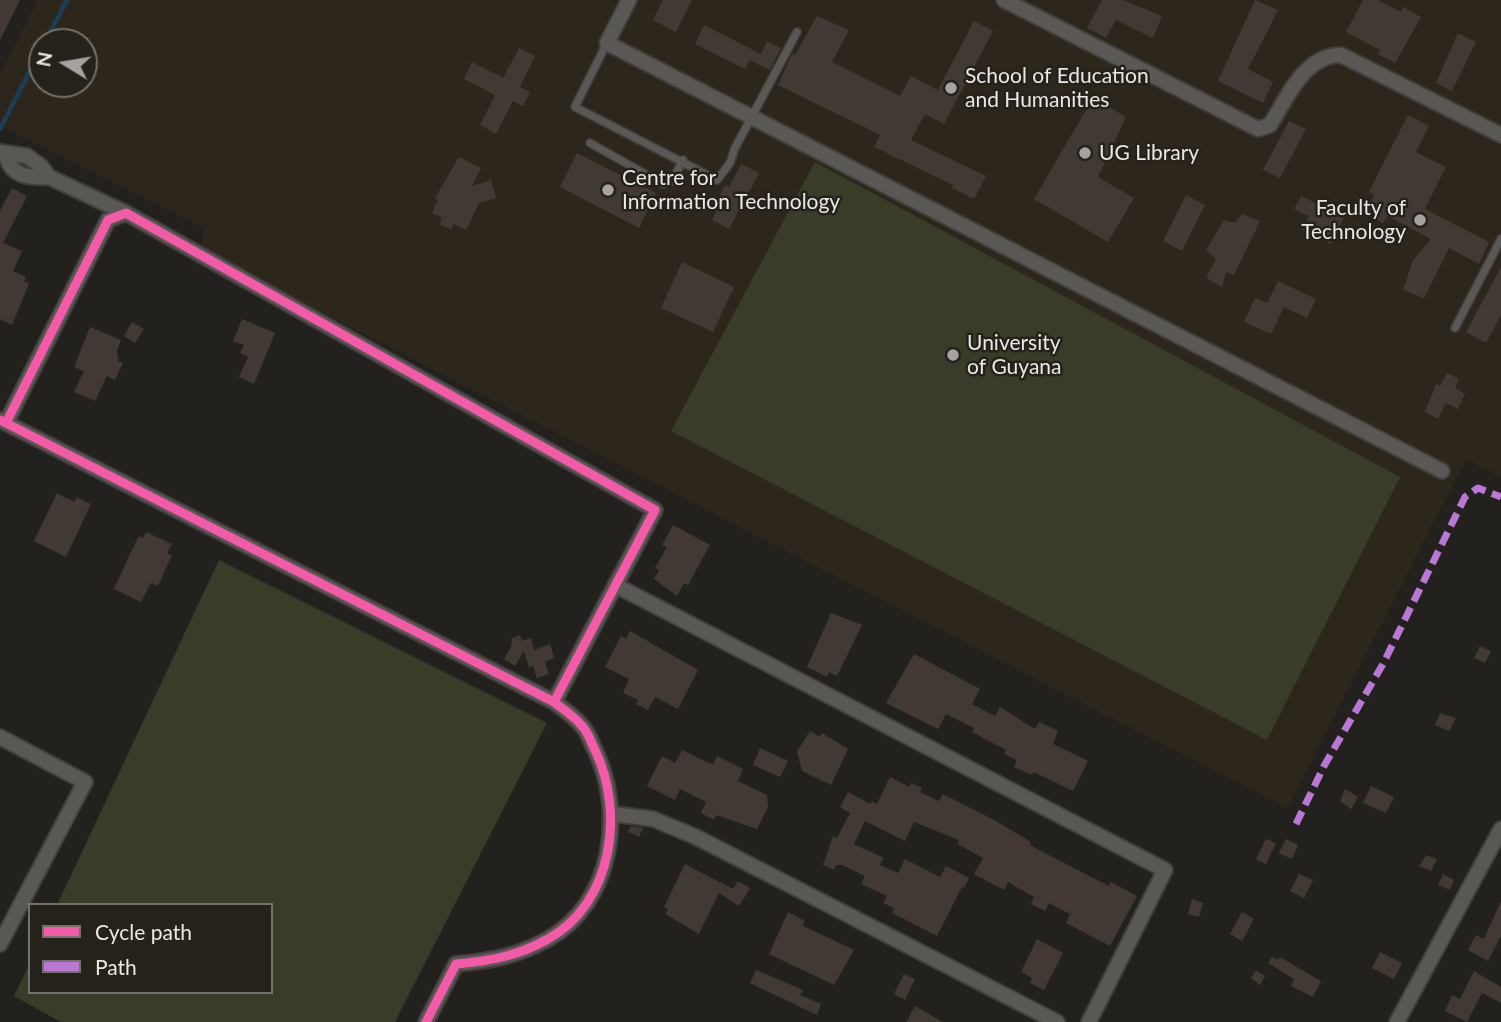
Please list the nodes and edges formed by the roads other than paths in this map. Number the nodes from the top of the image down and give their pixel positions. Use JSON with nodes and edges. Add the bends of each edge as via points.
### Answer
{"nodes":[{"id":1,"x":629,"y":0,"type":"edge"},
{"id":2,"x":1004,"y":0,"type":"edge"},
{"id":3,"x":797,"y":32,"type":"dead end"},
{"id":4,"x":607,"y":43,"type":"junction"},
{"id":5,"x":752,"y":117,"type":"junction"},
{"id":6,"x":1501,"y":135,"type":"edge"},
{"id":7,"x":590,"y":143,"type":"dead end"},
{"id":8,"x":3,"y":153,"type":"edge"},
{"id":9,"x":682,"y":160,"type":"junction"},
{"id":10,"x":49,"y":177,"type":"junction"},
{"id":11,"x":126,"y":213,"type":"junction"},
{"id":12,"x":1501,"y":239,"type":"edge"},
{"id":13,"x":1455,"y":328,"type":"dead end"},
{"id":14,"x":3,"y":421,"type":"edge"},
{"id":15,"x":1442,"y":471,"type":"dead end"},
{"id":16,"x":615,"y":585,"type":"junction"},
{"id":17,"x":554,"y":702,"type":"junction"},
{"id":18,"x":0,"y":737,"type":"edge"},
{"id":19,"x":613,"y":814,"type":"junction"},
{"id":20,"x":1501,"y":829,"type":"edge"},
{"id":21,"x":0,"y":944,"type":"edge"},
{"id":22,"x":426,"y":1022,"type":"edge"},
{"id":23,"x":1057,"y":1022,"type":"edge"},
{"id":24,"x":1089,"y":1022,"type":"edge"},
{"id":25,"x":1397,"y":1022,"type":"edge"}],
"edges":[{"from":1,"to":4,"type":"street"},
{"from":2,"to":6,"type":"street","via":[[1258,128],[1270,125],[1297,81],[1316,61],[1340,55]]},
{"from":3,"to":5,"type":"lane"},
{"from":4,"to":5,"type":"street"},
{"from":4,"to":9,"type":"lane","via":[[575,107]]},
{"from":5,"to":9,"type":"lane","via":[[717,180]]},
{"from":5,"to":15,"type":"street"},
{"from":7,"to":9,"type":"lane","via":[[663,184],[672,181]]},
{"from":8,"to":10,"type":"street","via":[[27,156]]},
{"from":8,"to":10,"type":"street","via":[[18,174]]},
{"from":10,"to":11,"type":"street"},
{"from":11,"to":14,"type":"street","via":[[107,220]]},
{"from":11,"to":16,"type":"street","via":[[655,510]]},
{"from":12,"to":13,"type":"lane"},
{"from":14,"to":17,"type":"street"},
{"from":16,"to":17,"type":"street"},
{"from":16,"to":24,"type":"street","via":[[1165,870]]},
{"from":17,"to":19,"type":"street","via":[[583,726],[602,765]]},
{"from":18,"to":21,"type":"street","via":[[85,782]]},
{"from":19,"to":22,"type":"street","via":[[604,873],[581,912],[551,938],[507,959],[456,964]]},
{"from":19,"to":23,"type":"street","via":[[653,819],[696,837]]},
{"from":20,"to":25,"type":"street"}]}
